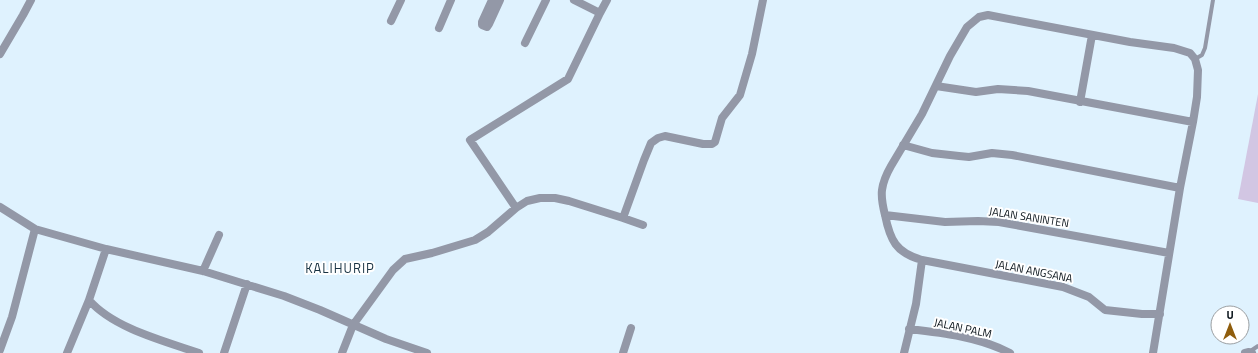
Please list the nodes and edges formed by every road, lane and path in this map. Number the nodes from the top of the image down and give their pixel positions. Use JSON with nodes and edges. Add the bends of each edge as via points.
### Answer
{"nodes":[{"id":1,"x":31,"y":0,"type":"edge"},
{"id":2,"x":401,"y":0,"type":"edge"},
{"id":3,"x":451,"y":0,"type":"edge"},
{"id":4,"x":492,"y":0,"type":"edge"},
{"id":5,"x":500,"y":0,"type":"edge"},
{"id":6,"x":546,"y":0,"type":"edge"},
{"id":7,"x":574,"y":0,"type":"edge"},
{"id":8,"x":606,"y":0,"type":"edge"},
{"id":9,"x":763,"y":0,"type":"edge"},
{"id":10,"x":1213,"y":0,"type":"edge"},
{"id":11,"x":600,"y":13,"type":"junction"},
{"id":12,"x":392,"y":21,"type":"dead end"},
{"id":13,"x":438,"y":28,"type":"dead end"},
{"id":14,"x":1092,"y":35,"type":"junction"},
{"id":15,"x":525,"y":43,"type":"dead end"},
{"id":16,"x":0,"y":54,"type":"edge"},
{"id":17,"x":1195,"y":59,"type":"junction"},
{"id":18,"x":936,"y":86,"type":"junction"},
{"id":19,"x":1080,"y":102,"type":"junction"},
{"id":20,"x":1193,"y":122,"type":"junction"},
{"id":21,"x":903,"y":145,"type":"junction"},
{"id":22,"x":1180,"y":188,"type":"junction"},
{"id":23,"x":0,"y":207,"type":"edge"},
{"id":24,"x":516,"y":208,"type":"junction"},
{"id":25,"x":885,"y":215,"type":"junction"},
{"id":26,"x":623,"y":218,"type":"junction"},
{"id":27,"x":643,"y":225,"type":"dead end"},
{"id":28,"x":35,"y":229,"type":"junction"},
{"id":29,"x":219,"y":235,"type":"dead end"},
{"id":30,"x":106,"y":249,"type":"junction"},
{"id":31,"x":1169,"y":253,"type":"junction"},
{"id":32,"x":922,"y":260,"type":"junction"},
{"id":33,"x":203,"y":271,"type":"junction"},
{"id":34,"x":247,"y":284,"type":"junction"},
{"id":35,"x":89,"y":300,"type":"junction"},
{"id":36,"x":1160,"y":314,"type":"junction"},
{"id":37,"x":353,"y":325,"type":"junction"},
{"id":38,"x":631,"y":328,"type":"dead end"},
{"id":39,"x":910,"y":329,"type":"junction"},
{"id":40,"x":1258,"y":346,"type":"edge"},
{"id":41,"x":0,"y":350,"type":"edge"},
{"id":42,"x":67,"y":353,"type":"edge"},
{"id":43,"x":199,"y":353,"type":"edge"},
{"id":44,"x":224,"y":353,"type":"edge"},
{"id":45,"x":342,"y":353,"type":"edge"},
{"id":46,"x":426,"y":353,"type":"edge"},
{"id":47,"x":623,"y":353,"type":"edge"},
{"id":48,"x":904,"y":353,"type":"edge"},
{"id":49,"x":1010,"y":353,"type":"edge"},
{"id":50,"x":1153,"y":353,"type":"edge"},
{"id":51,"x":1249,"y":353,"type":"edge"}],
"edges":[{"from":1,"to":16,"type":"street"},
{"from":2,"to":12,"type":"street"},
{"from":3,"to":13,"type":"street"},
{"from":4,"to":5,"type":"street","via":[[482,22],[482,25],[487,27]]},
{"from":6,"to":15,"type":"street"},
{"from":7,"to":11,"type":"street"},
{"from":8,"to":11,"type":"street"},
{"from":9,"to":26,"type":"street","via":[[752,54],[740,95],[722,118],[715,142],[710,145],[665,136],[651,143]]},
{"from":10,"to":17,"type":"lane","via":[[1205,48],[1202,55]]},
{"from":11,"to":24,"type":"street","via":[[568,79],[470,140]]},
{"from":14,"to":17,"type":"street","name":"JALAN ANGSANA","via":[[1174,48],[1190,53]]},
{"from":14,"to":18,"type":"street","name":"JALAN ANGSANA","via":[[988,16],[979,17],[967,27]]},
{"from":14,"to":19,"type":"street"},
{"from":17,"to":20,"type":"street","via":[[1198,70]]},
{"from":18,"to":19,"type":"street","via":[[976,92],[1011,89]]},
{"from":18,"to":21,"type":"street","name":"JALAN ANGSANA"},
{"from":19,"to":20,"type":"street"},
{"from":20,"to":22,"type":"street"},
{"from":21,"to":22,"type":"street","via":[[932,153],[969,157],[992,153],[1012,155]]},
{"from":21,"to":25,"type":"street","name":"JALAN ANGSANA","via":[[882,190]]},
{"from":22,"to":31,"type":"street"},
{"from":23,"to":28,"type":"street"},
{"from":24,"to":26,"type":"street","via":[[528,201],[555,198]]},
{"from":24,"to":37,"type":"street","via":[[488,232],[474,240],[405,259],[393,270]]},
{"from":25,"to":31,"type":"street","name":"JALAN SANINTEN","via":[[945,222],[999,222]]},
{"from":25,"to":32,"type":"street","name":"JALAN ANGSANA","via":[[892,240],[909,256]]},
{"from":26,"to":27,"type":"street"},
{"from":28,"to":30,"type":"street"},
{"from":28,"to":41,"type":"street","via":[[12,316]]},
{"from":29,"to":33,"type":"street"},
{"from":30,"to":33,"type":"street"},
{"from":30,"to":35,"type":"street"},
{"from":31,"to":36,"type":"street"},
{"from":32,"to":36,"type":"street","name":"JALAN ANGSANA","via":[[1063,287],[1089,297],[1105,310]]},
{"from":32,"to":39,"type":"street"},
{"from":33,"to":34,"type":"street"},
{"from":34,"to":37,"type":"street","via":[[284,296]]},
{"from":34,"to":44,"type":"street"},
{"from":35,"to":42,"type":"street"},
{"from":35,"to":43,"type":"street","via":[[111,318],[145,335]]},
{"from":36,"to":50,"type":"street"},
{"from":37,"to":45,"type":"street"},
{"from":37,"to":46,"type":"street"},
{"from":38,"to":47,"type":"street"},
{"from":39,"to":48,"type":"street"},
{"from":39,"to":49,"type":"street","name":"JALAN PALM","via":[[959,336],[999,347]]},
{"from":40,"to":51,"type":"lane"}]}
